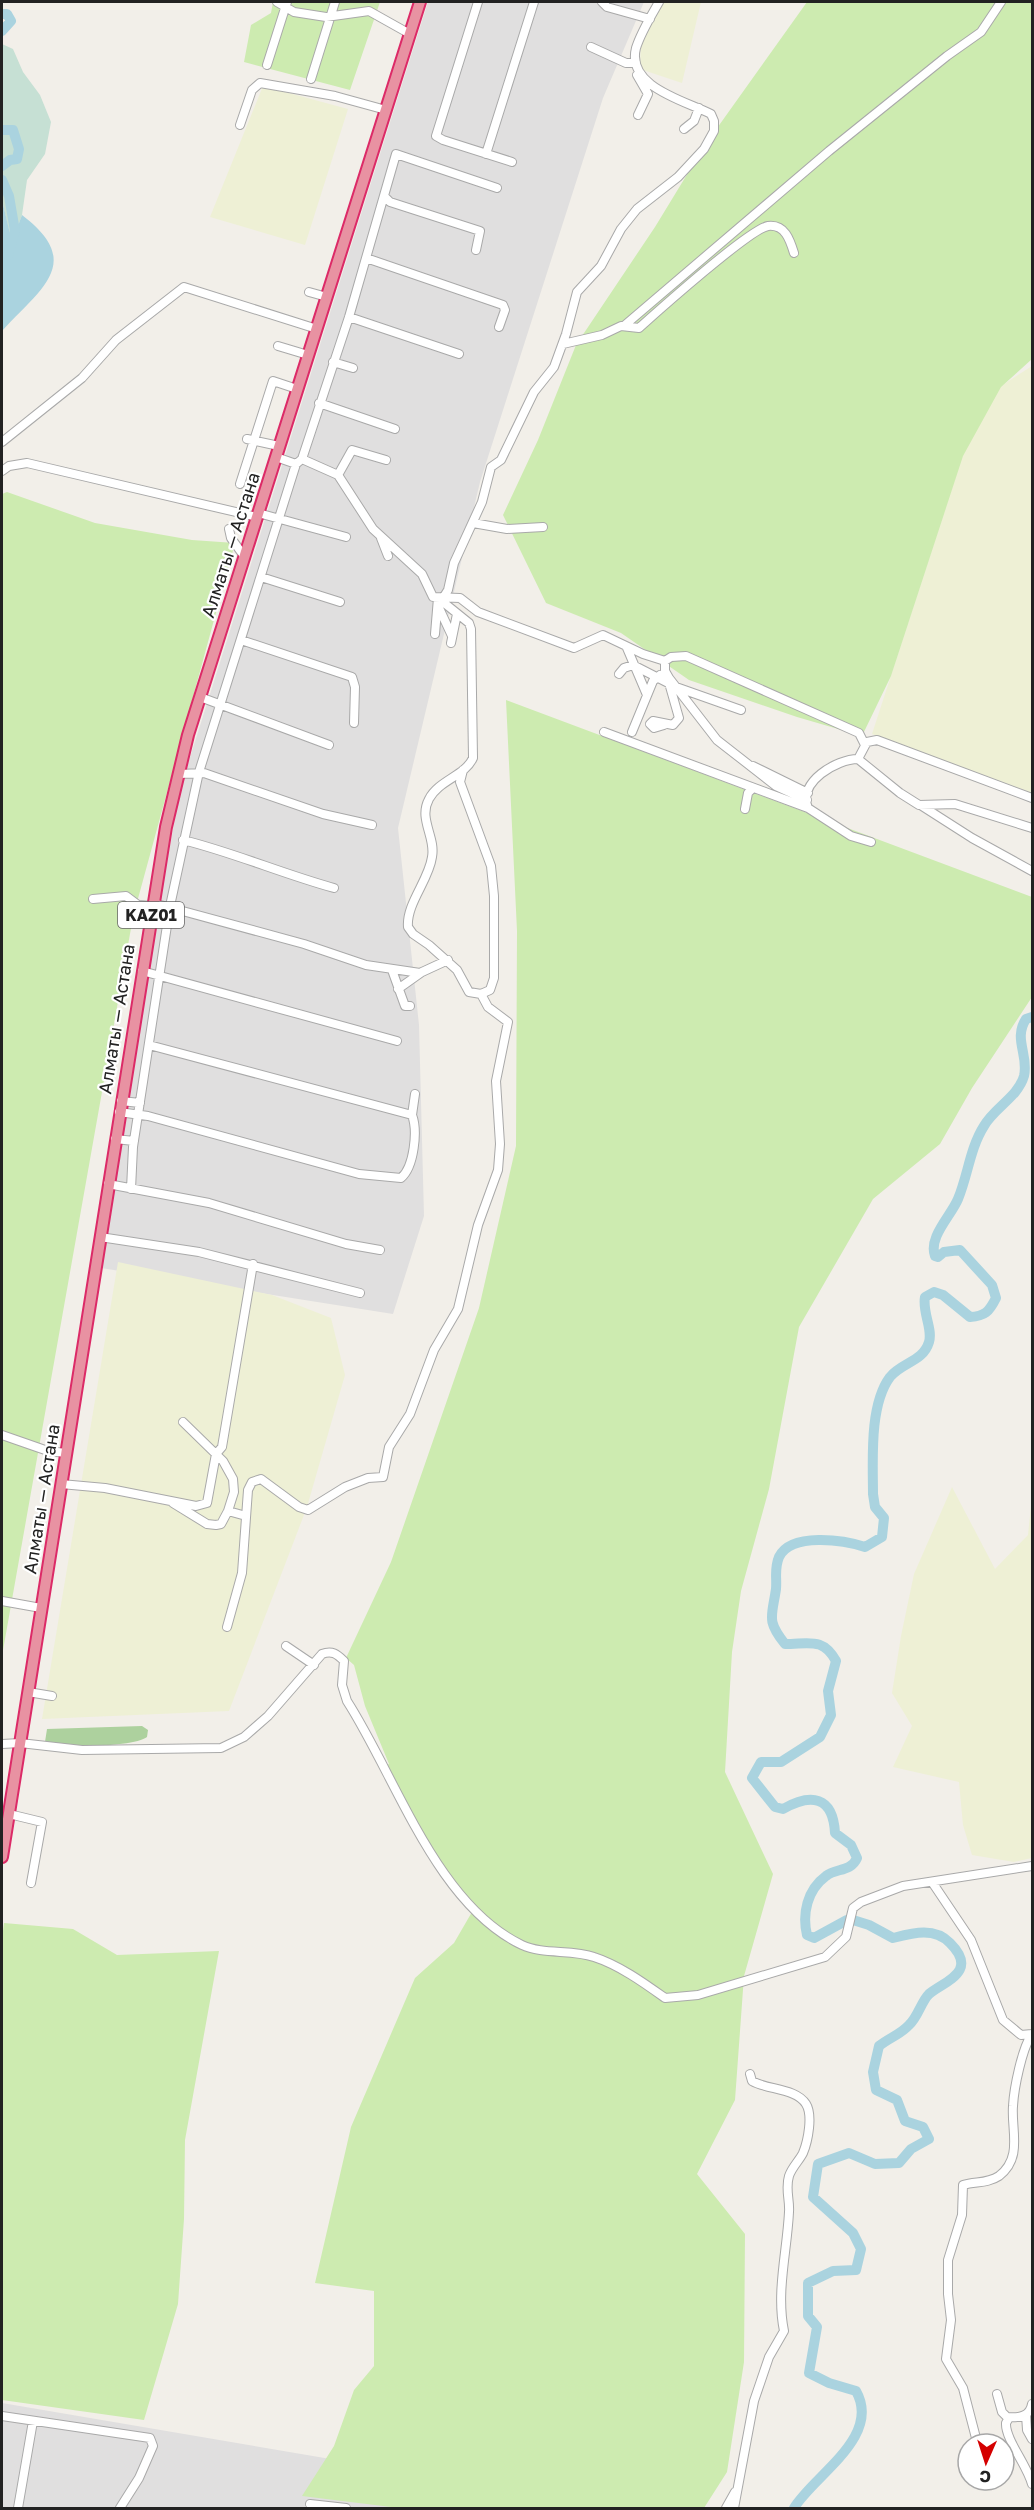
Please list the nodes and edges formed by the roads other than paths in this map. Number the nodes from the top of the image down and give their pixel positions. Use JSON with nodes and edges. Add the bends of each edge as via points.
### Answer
{"nodes":[{"id":1,"x":277,"y":2,"type":"edge"},
{"id":2,"x":336,"y":2,"type":"edge"},
{"id":3,"x":420,"y":2,"type":"edge"},
{"id":4,"x":478,"y":2,"type":"edge"},
{"id":5,"x":534,"y":2,"type":"edge"},
{"id":6,"x":603,"y":2,"type":"edge"},
{"id":7,"x":659,"y":2,"type":"edge"},
{"id":8,"x":1001,"y":2,"type":"edge"},
{"id":9,"x":286,"y":4,"type":"edge"},
{"id":10,"x":331,"y":17,"type":"junction"},
{"id":11,"x":650,"y":19,"type":"junction"},
{"id":12,"x":410,"y":34,"type":"junction"},
{"id":13,"x":591,"y":47,"type":"dead end"},
{"id":14,"x":267,"y":65,"type":"dead end"},
{"id":15,"x":637,"y":67,"type":"junction"},
{"id":16,"x":311,"y":79,"type":"dead end"},
{"id":17,"x":699,"y":108,"type":"junction"},
{"id":18,"x":386,"y":110,"type":"junction"},
{"id":19,"x":638,"y":115,"type":"dead end"},
{"id":20,"x":240,"y":125,"type":"dead end"},
{"id":21,"x":684,"y":129,"type":"dead end"},
{"id":22,"x":486,"y":154,"type":"junction"},
{"id":23,"x":512,"y":162,"type":"dead end"},
{"id":24,"x":497,"y":189,"type":"dead end"},
{"id":25,"x":384,"y":196,"type":"junction"},
{"id":26,"x":476,"y":250,"type":"dead end"},
{"id":27,"x":794,"y":253,"type":"dead end"},
{"id":28,"x":366,"y":258,"type":"junction"},
{"id":29,"x":309,"y":292,"type":"dead end"},
{"id":30,"x":327,"y":297,"type":"junction"},
{"id":31,"x":349,"y":317,"type":"junction"},
{"id":32,"x":625,"y":325,"type":"junction"},
{"id":33,"x":500,"y":327,"type":"dead end"},
{"id":34,"x":317,"y":329,"type":"junction"},
{"id":35,"x":563,"y":344,"type":"junction"},
{"id":36,"x":278,"y":346,"type":"dead end"},
{"id":37,"x":459,"y":354,"type":"dead end"},
{"id":38,"x":309,"y":355,"type":"junction"},
{"id":39,"x":333,"y":362,"type":"junction"},
{"id":40,"x":353,"y":368,"type":"dead end"},
{"id":41,"x":297,"y":389,"type":"junction"},
{"id":42,"x":319,"y":403,"type":"junction"},
{"id":43,"x":395,"y":429,"type":"dead end"},
{"id":44,"x":250,"y":440,"type":"junction"},
{"id":45,"x":2,"y":442,"type":"edge"},
{"id":46,"x":278,"y":452,"type":"junction"},
{"id":47,"x":386,"y":460,"type":"dead end"},
{"id":48,"x":299,"y":461,"type":"junction"},
{"id":49,"x":2,"y":471,"type":"edge"},
{"id":50,"x":338,"y":475,"type":"junction"},
{"id":51,"x":240,"y":484,"type":"dead end"},
{"id":52,"x":257,"y":515,"type":"junction"},
{"id":53,"x":280,"y":519,"type":"junction"},
{"id":54,"x":473,"y":522,"type":"junction"},
{"id":55,"x":543,"y":527,"type":"dead end"},
{"id":56,"x":230,"y":529,"type":"dead end"},
{"id":57,"x":381,"y":536,"type":"junction"},
{"id":58,"x":346,"y":537,"type":"dead end"},
{"id":59,"x":244,"y":556,"type":"junction"},
{"id":60,"x":388,"y":556,"type":"dead end"},
{"id":61,"x":261,"y":577,"type":"junction"},
{"id":62,"x":440,"y":601,"type":"junction"},
{"id":63,"x":340,"y":602,"type":"dead end"},
{"id":64,"x":457,"y":614,"type":"junction"},
{"id":65,"x":435,"y":634,"type":"dead end"},
{"id":66,"x":241,"y":640,"type":"junction"},
{"id":67,"x":627,"y":648,"type":"junction"},
{"id":68,"x":665,"y":661,"type":"junction"},
{"id":69,"x":633,"y":665,"type":"junction"},
{"id":70,"x":666,"y":671,"type":"junction"},
{"id":71,"x":618,"y":674,"type":"dead end"},
{"id":72,"x":658,"y":676,"type":"junction"},
{"id":73,"x":673,"y":685,"type":"junction"},
{"id":74,"x":647,"y":695,"type":"junction"},
{"id":75,"x":200,"y":697,"type":"junction"},
{"id":76,"x":220,"y":704,"type":"junction"},
{"id":77,"x":741,"y":711,"type":"dead end"},
{"id":78,"x":354,"y":723,"type":"dead end"},
{"id":79,"x":664,"y":725,"type":"dead end"},
{"id":80,"x":604,"y":732,"type":"dead end"},
{"id":81,"x":632,"y":732,"type":"dead end"},
{"id":82,"x":329,"y":745,"type":"dead end"},
{"id":83,"x":865,"y":745,"type":"junction"},
{"id":84,"x":858,"y":759,"type":"junction"},
{"id":85,"x":750,"y":765,"type":"junction"},
{"id":86,"x":462,"y":770,"type":"junction"},
{"id":87,"x":199,"y":772,"type":"junction"},
{"id":88,"x":179,"y":774,"type":"junction"},
{"id":89,"x":811,"y":784,"type":"junction"},
{"id":90,"x":753,"y":788,"type":"junction"},
{"id":91,"x":800,"y":788,"type":"junction"},
{"id":92,"x":1032,"y":798,"type":"edge"},
{"id":93,"x":807,"y":800,"type":"junction"},
{"id":94,"x":922,"y":806,"type":"junction"},
{"id":95,"x":745,"y":809,"type":"dead end"},
{"id":96,"x":372,"y":825,"type":"dead end"},
{"id":97,"x":1032,"y":828,"type":"edge"},
{"id":98,"x":183,"y":840,"type":"junction"},
{"id":99,"x":872,"y":842,"type":"dead end"},
{"id":100,"x":1032,"y":871,"type":"edge"},
{"id":101,"x":334,"y":888,"type":"dead end"},
{"id":102,"x":93,"y":899,"type":"dead end"},
{"id":103,"x":153,"y":905,"type":"junction"},
{"id":104,"x":170,"y":906,"type":"junction"},
{"id":105,"x":448,"y":960,"type":"junction"},
{"id":106,"x":392,"y":970,"type":"junction"},
{"id":107,"x":142,"y":971,"type":"junction"},
{"id":108,"x":420,"y":973,"type":"junction"},
{"id":109,"x":161,"y":976,"type":"junction"},
{"id":110,"x":398,"y":988,"type":"junction"},
{"id":111,"x":480,"y":994,"type":"junction"},
{"id":112,"x":410,"y":1006,"type":"dead end"},
{"id":113,"x":397,"y":1041,"type":"dead end"},
{"id":114,"x":152,"y":1047,"type":"junction"},
{"id":115,"x":129,"y":1051,"type":"junction"},
{"id":116,"x":415,"y":1094,"type":"dead end"},
{"id":117,"x":140,"y":1103,"type":"junction"},
{"id":118,"x":120,"y":1106,"type":"junction"},
{"id":119,"x":139,"y":1114,"type":"junction"},
{"id":120,"x":412,"y":1115,"type":"junction"},
{"id":121,"x":115,"y":1139,"type":"junction"},
{"id":122,"x":134,"y":1141,"type":"junction"},
{"id":123,"x":108,"y":1184,"type":"junction"},
{"id":124,"x":131,"y":1189,"type":"junction"},
{"id":125,"x":100,"y":1237,"type":"junction"},
{"id":126,"x":380,"y":1250,"type":"dead end"},
{"id":127,"x":253,"y":1264,"type":"junction"},
{"id":128,"x":360,"y":1293,"type":"dead end"},
{"id":129,"x":183,"y":1422,"type":"dead end"},
{"id":130,"x":2,"y":1435,"type":"edge"},
{"id":131,"x":66,"y":1453,"type":"junction"},
{"id":132,"x":216,"y":1454,"type":"junction"},
{"id":133,"x":61,"y":1484,"type":"junction"},
{"id":134,"x":172,"y":1502,"type":"junction"},
{"id":135,"x":228,"y":1511,"type":"junction"},
{"id":136,"x":246,"y":1516,"type":"junction"},
{"id":137,"x":2,"y":1601,"type":"edge"},
{"id":138,"x":41,"y":1608,"type":"junction"},
{"id":139,"x":227,"y":1628,"type":"dead end"},
{"id":140,"x":286,"y":1646,"type":"dead end"},
{"id":141,"x":314,"y":1665,"type":"junction"},
{"id":142,"x":28,"y":1692,"type":"junction"},
{"id":143,"x":52,"y":1696,"type":"dead end"},
{"id":144,"x":20,"y":1743,"type":"junction"},
{"id":145,"x":2,"y":1744,"type":"edge"},
{"id":146,"x":9,"y":1814,"type":"junction"},
{"id":147,"x":52,"y":1820,"type":"dead end"},
{"id":148,"x":42,"y":1822,"type":"junction"},
{"id":149,"x":2,"y":1857,"type":"edge"},
{"id":150,"x":1032,"y":1866,"type":"edge"},
{"id":151,"x":932,"y":1882,"type":"junction"},
{"id":152,"x":31,"y":1883,"type":"dead end"},
{"id":153,"x":1032,"y":2034,"type":"edge"},
{"id":154,"x":750,"y":2074,"type":"dead end"},
{"id":155,"x":997,"y":2394,"type":"dead end"},
{"id":156,"x":1032,"y":2404,"type":"edge"},
{"id":157,"x":1026,"y":2415,"type":"junction"},
{"id":158,"x":2,"y":2416,"type":"edge"},
{"id":159,"x":1010,"y":2418,"type":"junction"},
{"id":160,"x":33,"y":2421,"type":"junction"},
{"id":161,"x":974,"y":2432,"type":"edge"},
{"id":162,"x":1032,"y":2439,"type":"edge"},
{"id":163,"x":1032,"y":2484,"type":"edge"},
{"id":164,"x":737,"y":2488,"type":"junction"},
{"id":165,"x":310,"y":2504,"type":"dead end"},
{"id":166,"x":18,"y":2508,"type":"edge"},
{"id":167,"x":120,"y":2508,"type":"edge"},
{"id":168,"x":346,"y":2508,"type":"edge"},
{"id":169,"x":726,"y":2508,"type":"edge"},
{"id":170,"x":734,"y":2508,"type":"edge"}],
"edges":[{"from":1,"to":9,"type":"street"},
{"from":2,"to":10,"type":"street"},
{"from":3,"to":12,"type":"highway","name":"Алматы — Астана","number":"KАZ01"},
{"from":4,"to":22,"type":"street","via":[[436,133],[438,139]]},
{"from":5,"to":22,"type":"street"},
{"from":6,"to":11,"type":"street","via":[[607,7]]},
{"from":7,"to":11,"type":"street"},
{"from":8,"to":32,"type":"street","via":[[981,32],[830,151]]},
{"from":9,"to":10,"type":"street","via":[[304,14]]},
{"from":9,"to":14,"type":"street"},
{"from":10,"to":12,"type":"street","via":[[369,11]]},
{"from":10,"to":16,"type":"street"},
{"from":11,"to":15,"type":"street","via":[[637,47]]},
{"from":12,"to":18,"type":"highway","name":"Алматы — Астана","number":"KАZ01"},
{"from":13,"to":15,"type":"street"},
{"from":15,"to":17,"type":"street","via":[[647,81]]},
{"from":15,"to":19,"type":"street","via":[[638,78],[648,94]]},
{"from":17,"to":21,"type":"street","via":[[694,121]]},
{"from":17,"to":35,"type":"street","via":[[713,118],[715,127],[709,140],[684,171],[637,209],[621,229],[601,266],[577,292]]},
{"from":18,"to":20,"type":"street","via":[[335,96],[260,83],[252,90]]},
{"from":18,"to":30,"type":"highway","name":"Алматы — Астана","number":"KАZ01"},
{"from":22,"to":23,"type":"street"},
{"from":24,"to":25,"type":"street","via":[[396,154]]},
{"from":25,"to":26,"type":"street","via":[[390,202],[480,231]]},
{"from":25,"to":28,"type":"street"},
{"from":27,"to":32,"type":"street","via":[[784,231],[764,227],[744,238],[639,328]]},
{"from":28,"to":31,"type":"street"},
{"from":28,"to":33,"type":"street","via":[[503,305]]},
{"from":29,"to":30,"type":"street"},
{"from":30,"to":34,"type":"highway","name":"Алматы — Астана","number":"KАZ01"},
{"from":31,"to":37,"type":"street"},
{"from":31,"to":39,"type":"street"},
{"from":32,"to":35,"type":"street"},
{"from":34,"to":38,"type":"highway","name":"Алматы — Астана","number":"KАZ01"},
{"from":34,"to":45,"type":"street","via":[[184,287],[116,340],[82,378]]},
{"from":35,"to":54,"type":"street","via":[[554,367],[520,417],[501,460],[491,467]]},
{"from":36,"to":38,"type":"street"},
{"from":38,"to":41,"type":"highway","name":"Алматы — Астана","number":"KАZ01"},
{"from":39,"to":40,"type":"street"},
{"from":39,"to":42,"type":"street"},
{"from":41,"to":44,"type":"street","via":[[273,381]]},
{"from":41,"to":46,"type":"highway","name":"Алматы — Астана","number":"KАZ01"},
{"from":42,"to":43,"type":"street"},
{"from":42,"to":48,"type":"street"},
{"from":44,"to":46,"type":"street"},
{"from":44,"to":51,"type":"street"},
{"from":46,"to":48,"type":"street"},
{"from":46,"to":52,"type":"highway","name":"Алматы — Астана","number":"KАZ01"},
{"from":47,"to":50,"type":"street","via":[[352,450]]},
{"from":48,"to":50,"type":"street"},
{"from":48,"to":53,"type":"street"},
{"from":49,"to":52,"type":"street","via":[[27,463]]},
{"from":50,"to":57,"type":"street"},
{"from":52,"to":53,"type":"street"},
{"from":52,"to":59,"type":"highway","name":"Алматы — Астана","number":"KАZ01"},
{"from":53,"to":58,"type":"street"},
{"from":53,"to":61,"type":"street"},
{"from":54,"to":55,"type":"street","via":[[507,529]]},
{"from":54,"to":62,"type":"street","via":[[454,563],[448,590]]},
{"from":56,"to":59,"type":"street","via":[[231,538]]},
{"from":57,"to":60,"type":"street"},
{"from":57,"to":62,"type":"street","via":[[422,574],[432,596]]},
{"from":59,"to":75,"type":"highway","name":"Алматы — Астана","number":"KАZ01"},
{"from":61,"to":63,"type":"street"},
{"from":61,"to":66,"type":"street"},
{"from":62,"to":64,"type":"street"},
{"from":62,"to":64,"type":"street","via":[[451,640]]},
{"from":62,"to":65,"type":"street"},
{"from":62,"to":67,"type":"street","via":[[459,598],[478,612],[574,648],[599,635]]},
{"from":64,"to":86,"type":"street","via":[[471,628],[472,758]]},
{"from":66,"to":76,"type":"street"},
{"from":66,"to":78,"type":"street","via":[[352,677]]},
{"from":67,"to":68,"type":"street"},
{"from":67,"to":69,"type":"street"},
{"from":68,"to":70,"type":"street"},
{"from":68,"to":83,"type":"street","via":[[677,656],[693,659],[859,734]]},
{"from":69,"to":71,"type":"street"},
{"from":69,"to":72,"type":"street"},
{"from":69,"to":74,"type":"street"},
{"from":70,"to":72,"type":"street"},
{"from":70,"to":73,"type":"street"},
{"from":72,"to":73,"type":"street"},
{"from":72,"to":74,"type":"street"},
{"from":73,"to":77,"type":"street"},
{"from":73,"to":79,"type":"street","via":[[679,718],[673,725]]},
{"from":73,"to":85,"type":"street","via":[[717,740]]},
{"from":74,"to":81,"type":"street"},
{"from":75,"to":76,"type":"street"},
{"from":75,"to":88,"type":"highway","name":"Алматы — Астана","number":"KАZ01"},
{"from":76,"to":82,"type":"street"},
{"from":76,"to":87,"type":"street"},
{"from":80,"to":90,"type":"street"},
{"from":83,"to":84,"type":"street"},
{"from":83,"to":92,"type":"street","via":[[877,740]]},
{"from":84,"to":89,"type":"street","via":[[821,774]]},
{"from":84,"to":94,"type":"street"},
{"from":85,"to":91,"type":"street"},
{"from":85,"to":93,"type":"street","via":[[776,786]]},
{"from":86,"to":105,"type":"street","via":[[439,786],[428,801],[425,818],[432,858],[407,922],[412,934]]},
{"from":86,"to":111,"type":"street","via":[[460,782],[488,855],[493,883],[494,978],[490,990]]},
{"from":87,"to":88,"type":"street"},
{"from":87,"to":96,"type":"street","via":[[323,814]]},
{"from":87,"to":98,"type":"street"},
{"from":88,"to":103,"type":"highway","name":"Алматы — Астана","number":"KАZ01"},
{"from":89,"to":91,"type":"street"},
{"from":89,"to":93,"type":"street"},
{"from":90,"to":93,"type":"street"},
{"from":90,"to":95,"type":"street"},
{"from":91,"to":93,"type":"street"},
{"from":93,"to":99,"type":"street","via":[[851,836]]},
{"from":94,"to":97,"type":"street","via":[[955,804]]},
{"from":94,"to":100,"type":"street"},
{"from":98,"to":101,"type":"street","via":[[238,854]]},
{"from":98,"to":104,"type":"street"},
{"from":102,"to":103,"type":"street","via":[[126,896],[138,905]]},
{"from":103,"to":104,"type":"street"},
{"from":103,"to":107,"type":"highway","name":"Алматы — Астана","number":"KАZ01"},
{"from":104,"to":106,"type":"street"},
{"from":104,"to":109,"type":"street"},
{"from":105,"to":108,"type":"street"},
{"from":105,"to":111,"type":"street","via":[[467,989]]},
{"from":106,"to":108,"type":"street"},
{"from":106,"to":110,"type":"street"},
{"from":107,"to":109,"type":"street"},
{"from":107,"to":115,"type":"highway","name":"Алматы — Астана","number":"KАZ01"},
{"from":108,"to":110,"type":"street"},
{"from":109,"to":113,"type":"street"},
{"from":109,"to":114,"type":"street"},
{"from":110,"to":112,"type":"street","via":[[405,1006]]},
{"from":111,"to":136,"type":"street","via":[[488,1007],[508,1022],[496,1080],[498,1170],[478,1225],[458,1309],[434,1350],[411,1414],[389,1447],[385,1474],[345,1487],[308,1510],[261,1479],[254,1480],[248,1490]]},
{"from":114,"to":115,"type":"street"},
{"from":114,"to":117,"type":"street"},
{"from":114,"to":120,"type":"street"},
{"from":115,"to":118,"type":"highway","name":"Алматы — Астана","number":"KАZ01"},
{"from":116,"to":120,"type":"street"},
{"from":117,"to":118,"type":"street"},
{"from":117,"to":119,"type":"street"},
{"from":118,"to":119,"type":"street"},
{"from":118,"to":121,"type":"highway","name":"Алматы — Астана","number":"KАZ01"},
{"from":119,"to":120,"type":"street","via":[[350,1171],[394,1179],[410,1167]]},
{"from":119,"to":122,"type":"street"},
{"from":121,"to":122,"type":"street"},
{"from":121,"to":123,"type":"highway","name":"Алматы — Астана","number":"KАZ01"},
{"from":122,"to":124,"type":"street"},
{"from":123,"to":124,"type":"street"},
{"from":123,"to":125,"type":"highway","name":"Алматы — Астана","number":"KАZ01"},
{"from":124,"to":126,"type":"street","via":[[209,1203],[346,1244]]},
{"from":125,"to":127,"type":"street"},
{"from":125,"to":131,"type":"highway","name":"Алматы — Астана","number":"KАZ01"},
{"from":127,"to":128,"type":"street"},
{"from":127,"to":132,"type":"street","via":[[222,1446]]},
{"from":129,"to":132,"type":"street"},
{"from":130,"to":131,"type":"street"},
{"from":131,"to":133,"type":"highway","name":"Алматы — Астана","number":"KАZ01"},
{"from":132,"to":134,"type":"street","via":[[207,1503],[199,1506]]},
{"from":132,"to":135,"type":"street","via":[[233,1479]]},
{"from":133,"to":134,"type":"street","via":[[105,1488]]},
{"from":133,"to":138,"type":"highway","name":"Алматы — Астана","number":"KАZ01"},
{"from":134,"to":135,"type":"street","via":[[212,1525],[221,1524]]},
{"from":135,"to":136,"type":"street"},
{"from":136,"to":139,"type":"street","via":[[242,1573]]},
{"from":137,"to":138,"type":"street"},
{"from":138,"to":142,"type":"highway","name":"Алматы — Астана","number":"KАZ01"},
{"from":140,"to":141,"type":"street"},
{"from":141,"to":144,"type":"street","via":[[268,1716],[244,1737],[221,1748],[82,1750]]},
{"from":141,"to":151,"type":"street","via":[[322,1654],[331,1652],[344,1661],[342,1685],[347,1701],[419,1833],[478,1916],[524,1946],[594,1956],[665,1998],[698,1995],[825,1957],[846,1938],[853,1908],[861,1902],[903,1886]]},
{"from":142,"to":143,"type":"street"},
{"from":142,"to":144,"type":"highway","name":"Алматы — Астана","number":"KАZ01"},
{"from":144,"to":145,"type":"street"},
{"from":144,"to":146,"type":"highway","name":"Алматы — Астана","number":"KАZ01"},
{"from":146,"to":148,"type":"street"},
{"from":146,"to":149,"type":"highway","name":"Алматы — Астана","number":"KАZ01"},
{"from":147,"to":148,"type":"street"},
{"from":148,"to":152,"type":"street"},
{"from":150,"to":151,"type":"street"},
{"from":151,"to":153,"type":"street","via":[[971,1940],[1003,2020],[1022,2035]]},
{"from":153,"to":161,"type":"street","via":[[1012,2108],[1014,2152],[1007,2168],[996,2177],[963,2185],[962,2215],[948,2260],[951,2320],[946,2362],[963,2388]]},
{"from":154,"to":164,"type":"street","via":[[759,2085],[799,2097],[807,2106],[809,2120],[804,2152],[792,2170],[787,2189],[789,2209],[779,2308],[784,2331],[769,2357],[754,2401]]},
{"from":155,"to":159,"type":"street","via":[[1002,2412]]},
{"from":156,"to":157,"type":"street"},
{"from":157,"to":159,"type":"street"},
{"from":157,"to":162,"type":"street"},
{"from":158,"to":160,"type":"street"},
{"from":159,"to":163,"type":"street","via":[[1006,2430],[1026,2464]]},
{"from":160,"to":166,"type":"street"},
{"from":160,"to":167,"type":"street","via":[[150,2438],[152,2451]]},
{"from":164,"to":169,"type":"street"},
{"from":164,"to":170,"type":"street"},
{"from":165,"to":168,"type":"street"}]}
